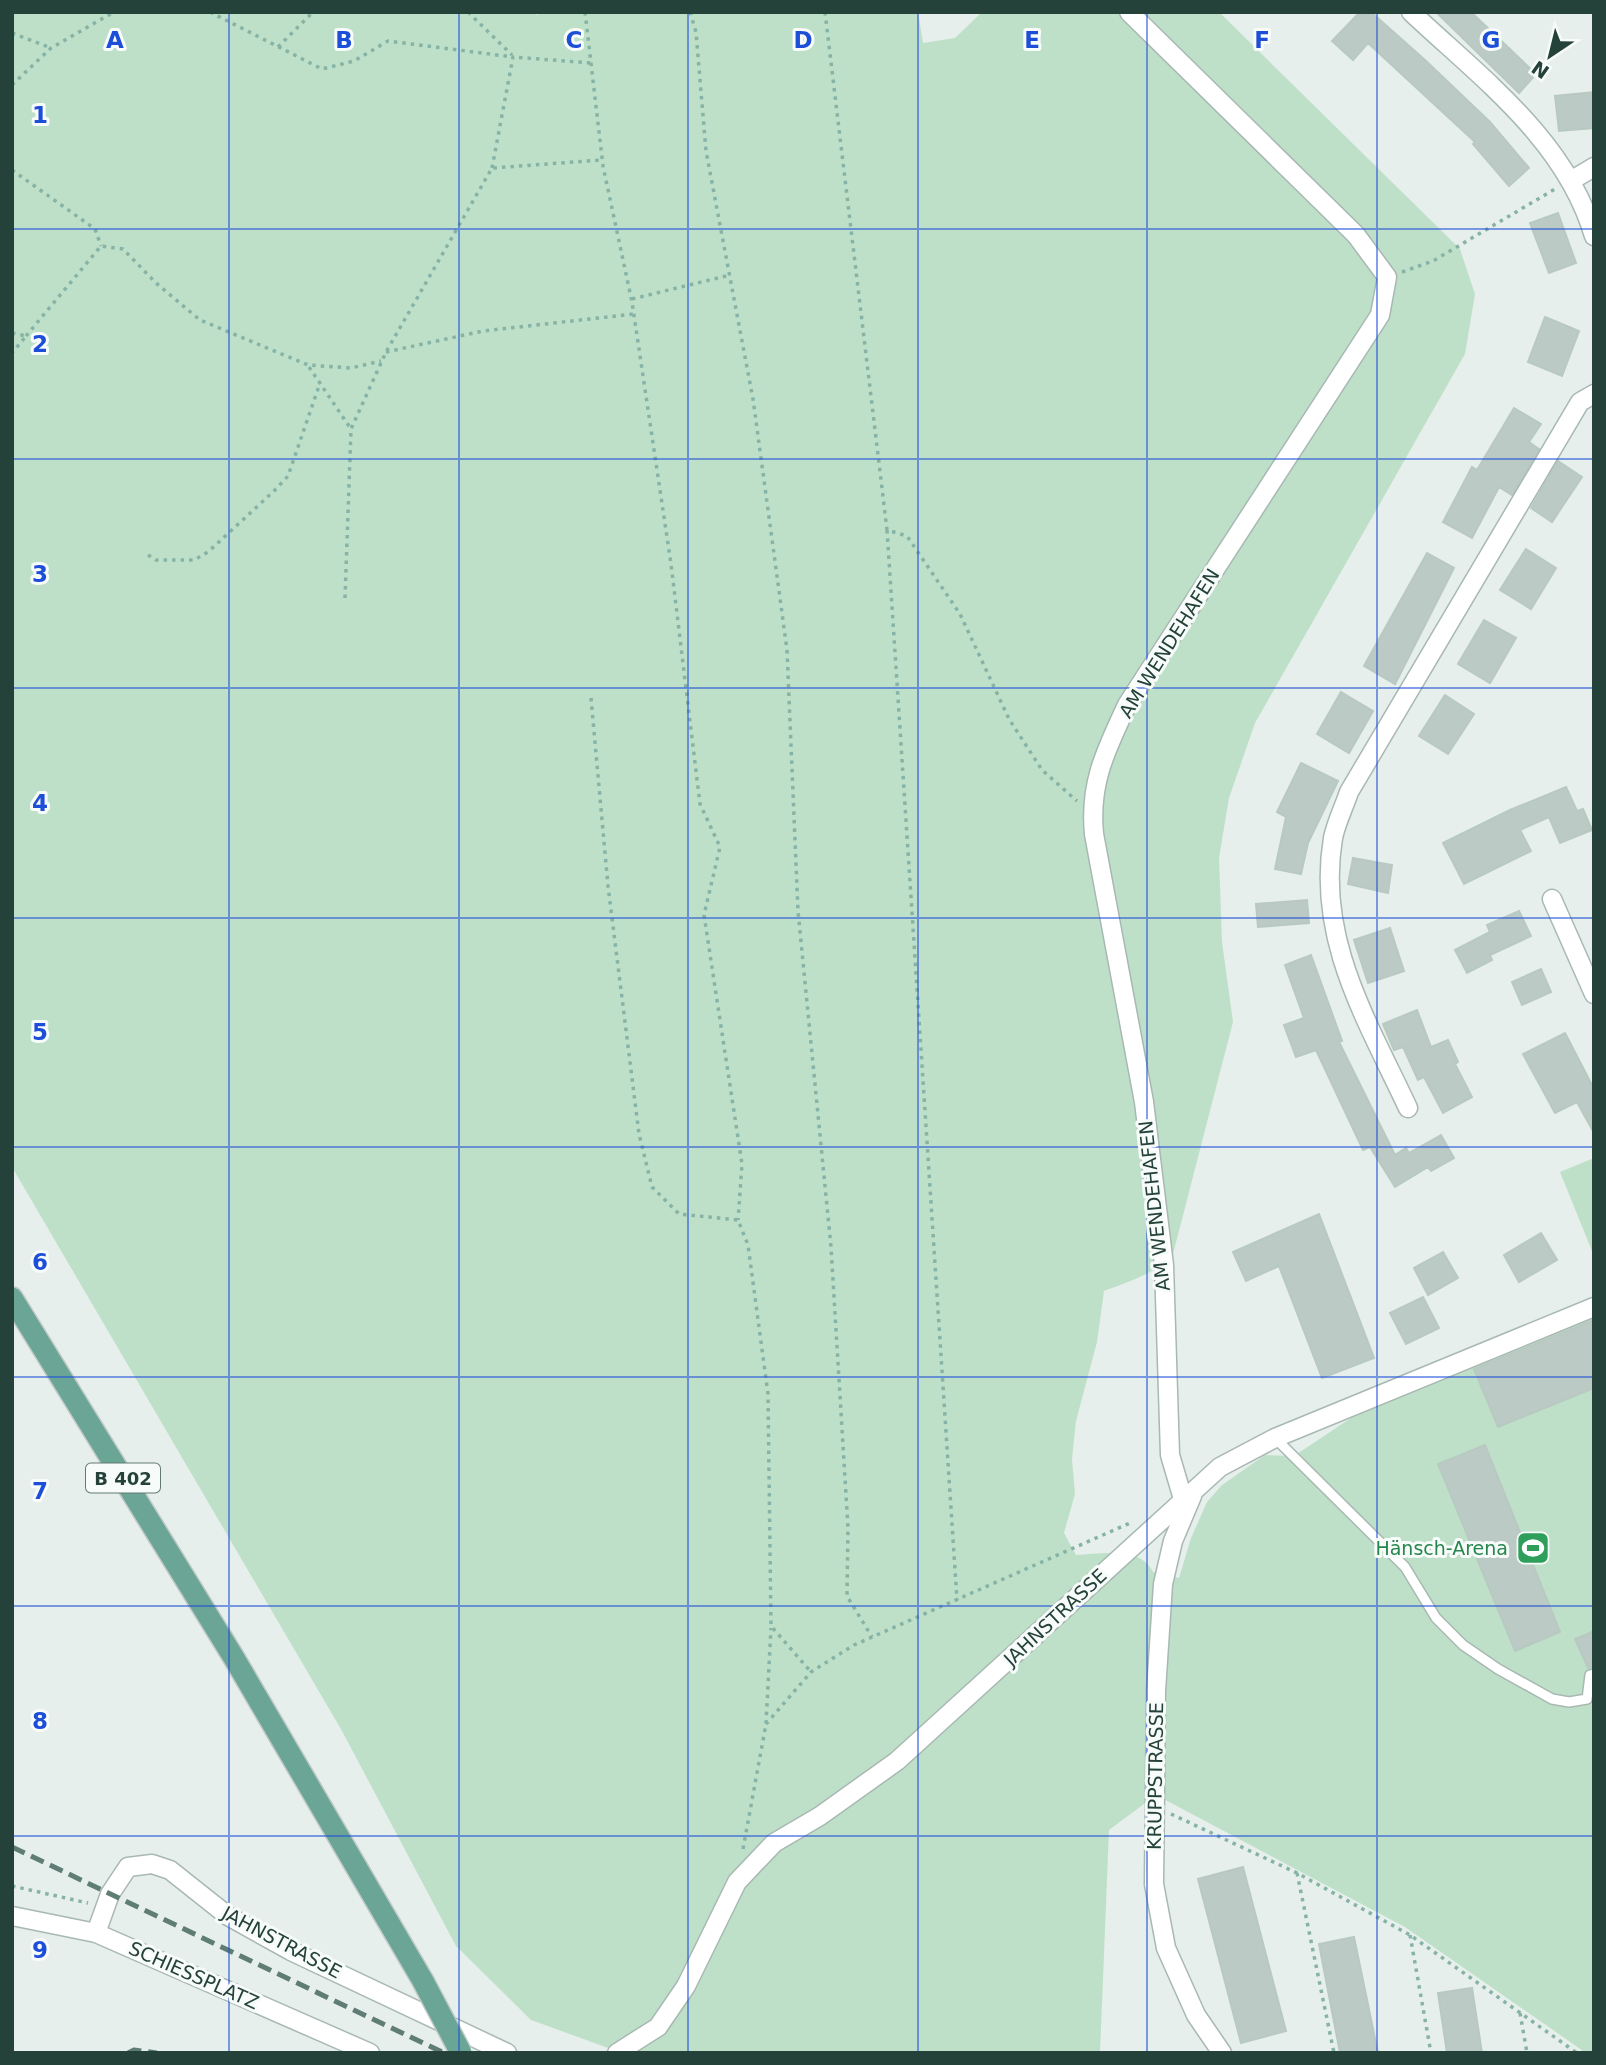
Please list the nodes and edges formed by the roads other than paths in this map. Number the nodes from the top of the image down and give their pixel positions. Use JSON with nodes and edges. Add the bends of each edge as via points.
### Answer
{"nodes":[{"id":1,"x":1129,"y":12,"type":"edge"},
{"id":2,"x":1411,"y":12,"type":"edge"},
{"id":3,"x":1594,"y":167,"type":"edge"},
{"id":4,"x":1572,"y":180,"type":"junction"},
{"id":5,"x":1594,"y":236,"type":"edge"},
{"id":6,"x":1594,"y":394,"type":"edge"},
{"id":7,"x":1552,"y":899,"type":"dead end"},
{"id":8,"x":1594,"y":994,"type":"edge"},
{"id":9,"x":1408,"y":1108,"type":"dead end"},
{"id":10,"x":12,"y":1298,"type":"edge"},
{"id":11,"x":1594,"y":1307,"type":"edge"},
{"id":12,"x":1275,"y":1438,"type":"junction"},
{"id":13,"x":1189,"y":1494,"type":"junction"},
{"id":14,"x":1594,"y":1674,"type":"edge"},
{"id":15,"x":12,"y":1916,"type":"edge"},
{"id":16,"x":96,"y":1933,"type":"junction"},
{"id":17,"x":368,"y":2052,"type":"edge"},
{"id":18,"x":461,"y":2053,"type":"edge"},
{"id":19,"x":507,"y":2053,"type":"edge"},
{"id":20,"x":617,"y":2053,"type":"edge"},
{"id":21,"x":1222,"y":2053,"type":"edge"}],
"edges":[{"from":1,"to":13,"type":"street","name":"AM WENDEHAFEN","via":[[1356,236],[1387,277],[1380,315],[1126,705],[1104,755],[1091,803],[1145,1116],[1164,1265],[1170,1455]]},
{"from":2,"to":4,"type":"street","via":[[1513,108]]},
{"from":3,"to":4,"type":"street"},
{"from":4,"to":5,"type":"street"},
{"from":6,"to":9,"type":"street","via":[[1580,402],[1349,792],[1333,835],[1330,914],[1345,973]]},
{"from":7,"to":8,"type":"street"},
{"from":10,"to":18,"type":"main road","number":"B 402","bridge":true,"via":[[234,1658]]},
{"from":11,"to":12,"type":"street","name":"JAHNSTRASSE"},
{"from":12,"to":13,"type":"street","name":"JAHNSTRASSE","via":[[1220,1467]]},
{"from":12,"to":14,"type":"lane","via":[[1405,1567],[1436,1618],[1463,1644],[1552,1699],[1587,1699],[1590,1675]]},
{"from":13,"to":20,"type":"street","name":"JAHNSTRASSE","via":[[897,1761],[774,1843],[737,1882],[685,1986],[658,2027]]},
{"from":13,"to":21,"type":"street","name":"KRUPPSTRASSE","via":[[1163,1584],[1156,1691],[1154,1884],[1166,1948],[1196,2015]]},
{"from":15,"to":16,"type":"street","name":"SCHIESSPLATZ"},
{"from":16,"to":17,"type":"street","name":"SCHIESSPLATZ"},
{"from":16,"to":19,"type":"street","name":"JAHNSTRASSE","via":[[119,1876],[128,1867],[152,1864],[170,1870],[228,1916],[291,1951]]}]}
